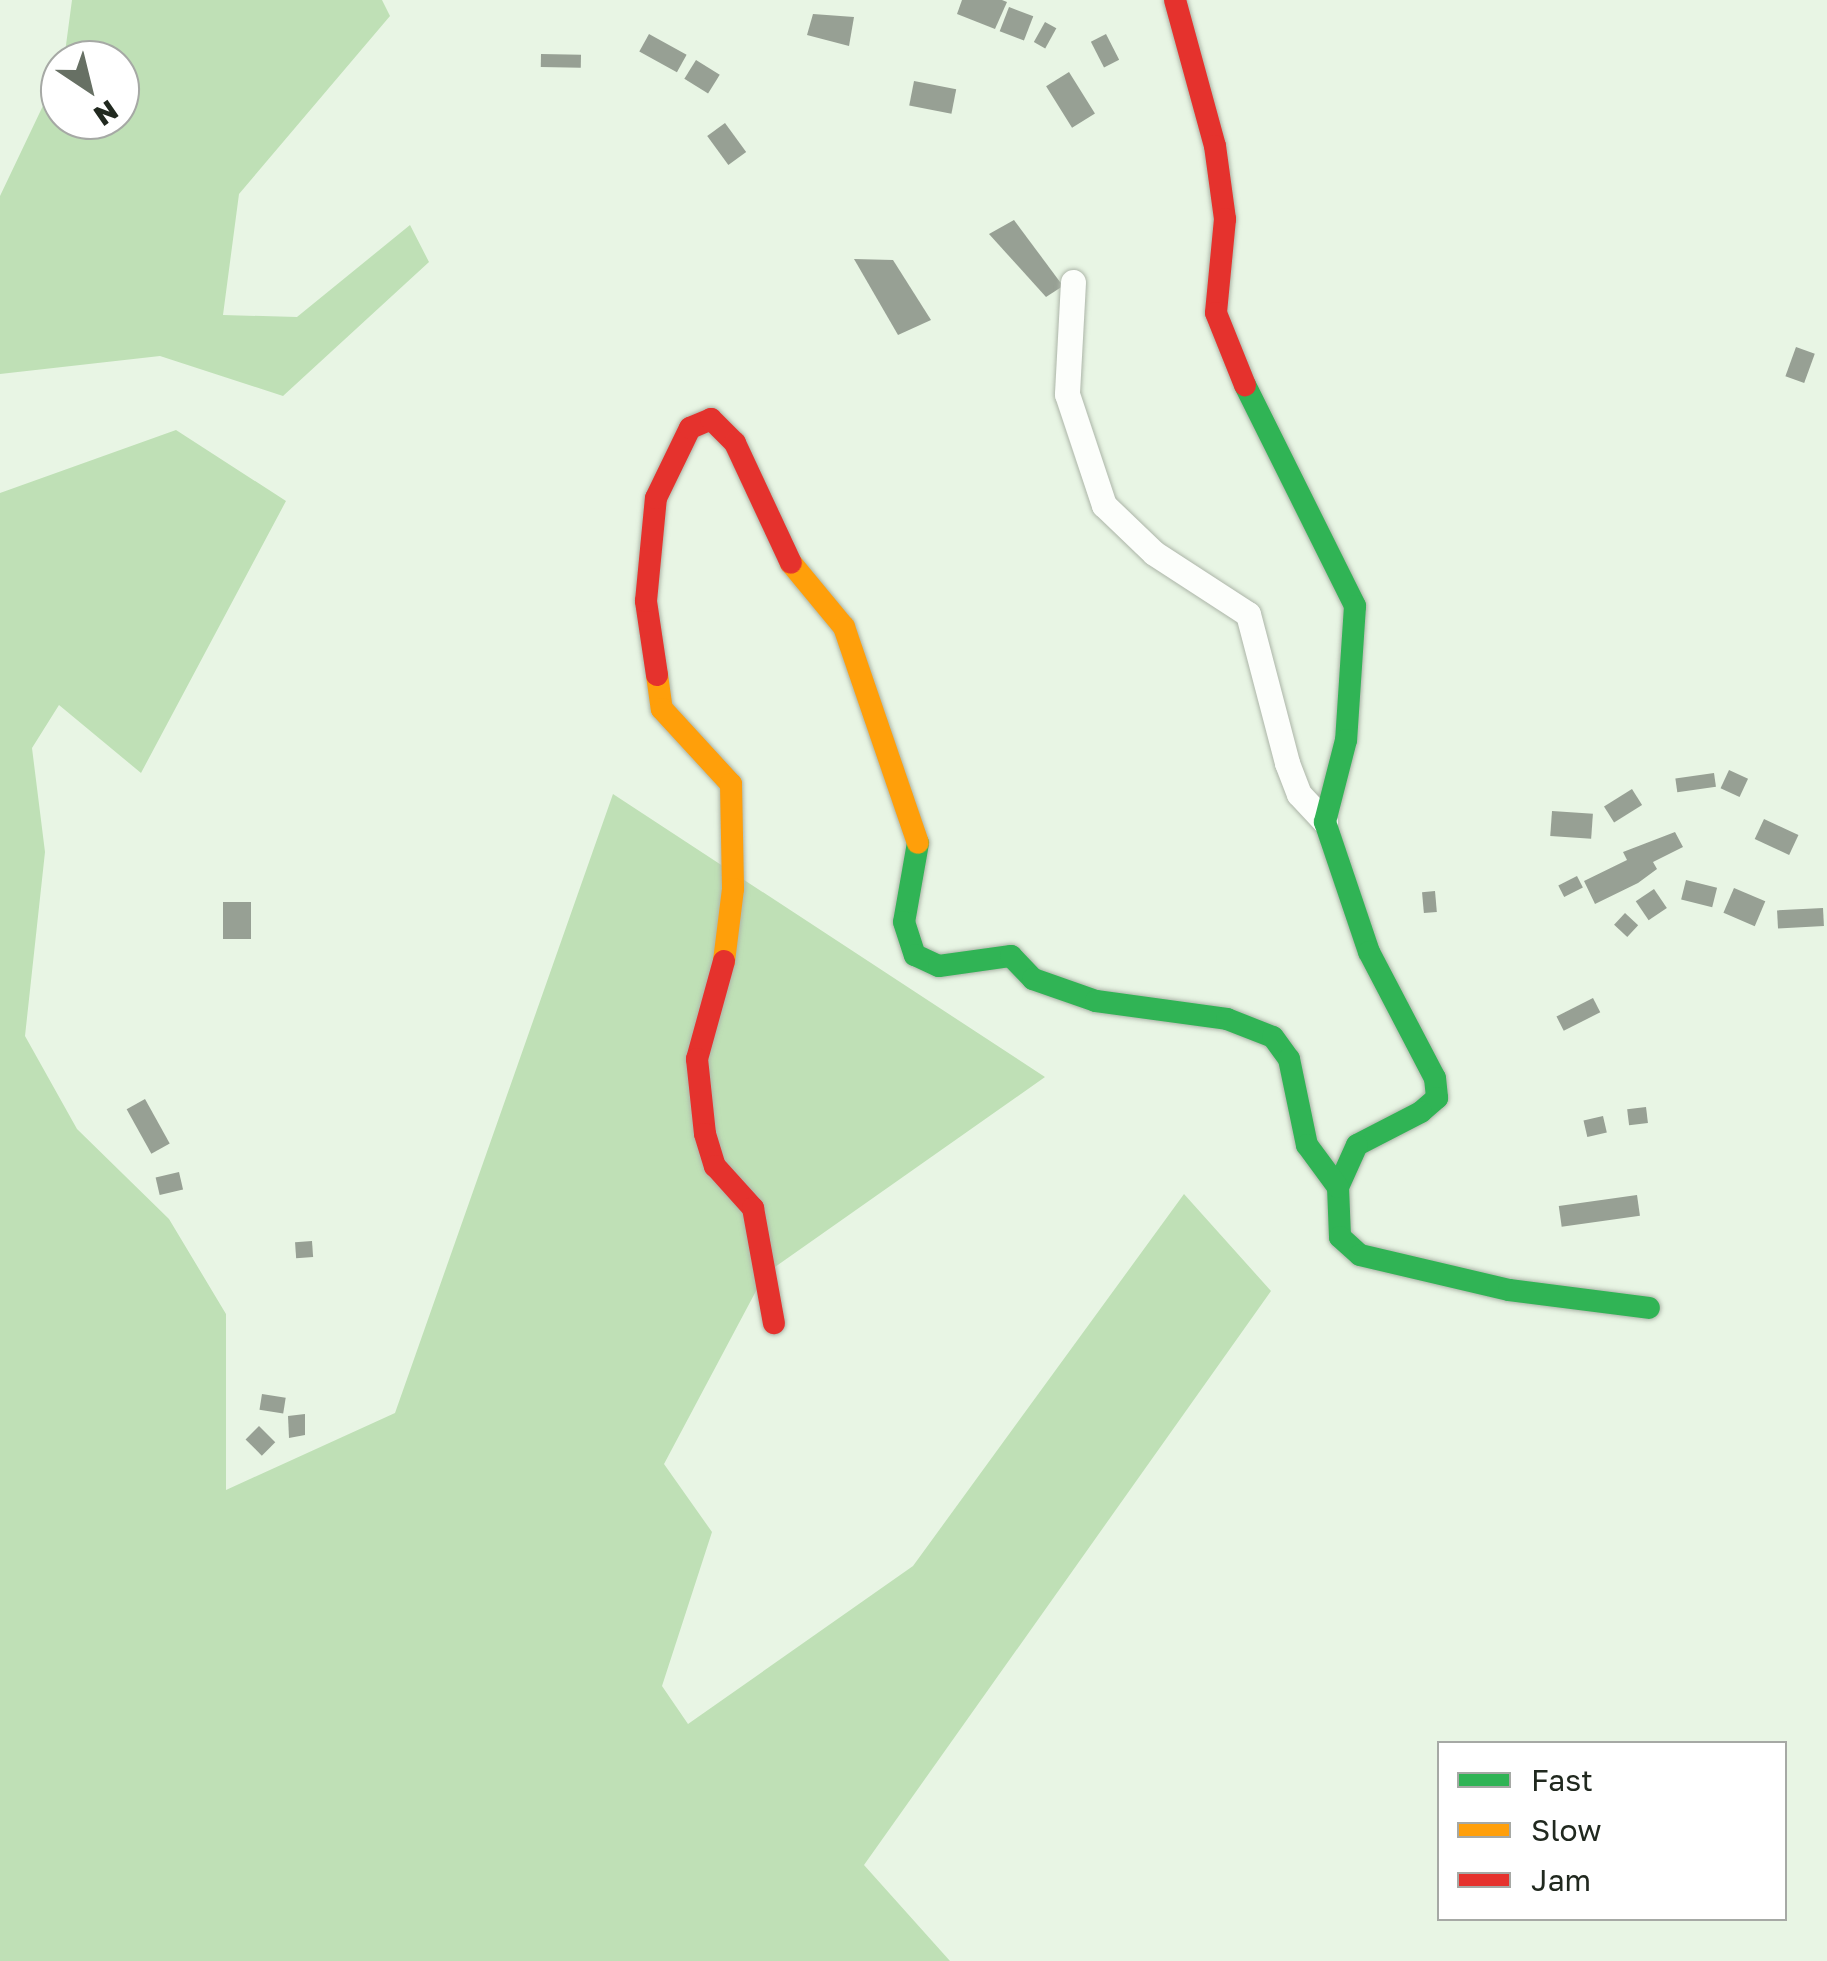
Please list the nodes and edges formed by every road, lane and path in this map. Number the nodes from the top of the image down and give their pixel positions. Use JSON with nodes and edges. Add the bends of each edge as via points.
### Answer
{"nodes":[{"id":1,"x":1175,"y":0,"type":"edge"},
{"id":2,"x":1074,"y":282,"type":"dead end"},
{"id":3,"x":1325,"y":822,"type":"junction"},
{"id":4,"x":1338,"y":1187,"type":"junction"},
{"id":5,"x":1649,"y":1308,"type":"dead end"},
{"id":6,"x":774,"y":1323,"type":"dead end"}],
"edges":[{"from":1,"to":3,"type":"street","via":[[1215,146],[1226,219],[1216,313],[1259,420],[1342,565],[1356,606],[1346,740]]},
{"from":2,"to":3,"type":"street","via":[[1067,394],[1104,505],[1154,554],[1248,614],[1287,763],[1299,794]]},
{"from":3,"to":4,"type":"street","via":[[1369,952],[1435,1078],[1437,1098],[1357,1145]]},
{"from":4,"to":5,"type":"street","via":[[1340,1237],[1360,1255],[1508,1290]]},
{"from":4,"to":6,"type":"street","via":[[1307,1146],[1288,1059],[1273,1038],[1227,1020],[1096,1001],[1033,979],[1012,956],[940,966],[915,955],[904,922],[919,837],[868,689],[844,627],[800,583],[735,443],[711,419],[690,428],[656,498],[646,600],[662,709],[731,784],[733,889],[719,997],[697,1059],[705,1134],[715,1166],[752,1208],[776,1302]]}]}
